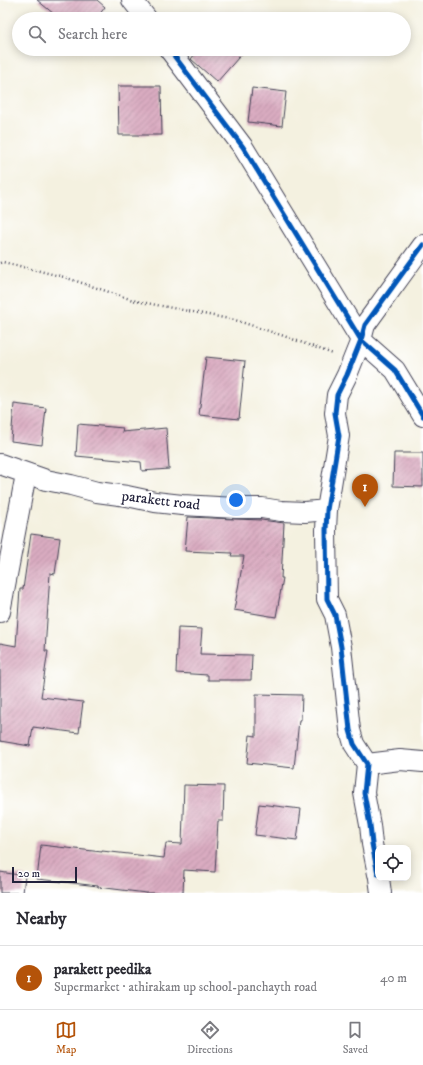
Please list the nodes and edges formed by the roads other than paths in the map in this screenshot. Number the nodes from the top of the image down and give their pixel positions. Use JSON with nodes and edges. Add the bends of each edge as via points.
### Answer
{"nodes":[{"id":1,"x":132,"y":0,"type":"edge"},
{"id":2,"x":141,"y":12,"type":"edge"},
{"id":3,"x":174,"y":56,"type":"edge"},
{"id":4,"x":423,"y":245,"type":"edge"},
{"id":5,"x":361,"y":340,"type":"junction"},
{"id":6,"x":423,"y":416,"type":"edge"},
{"id":7,"x":0,"y":464,"type":"edge"},
{"id":8,"x":26,"y":474,"type":"junction"},
{"id":9,"x":327,"y":510,"type":"junction"},
{"id":10,"x":0,"y":612,"type":"edge"},
{"id":11,"x":423,"y":762,"type":"edge"},
{"id":12,"x":367,"y":764,"type":"junction"},
{"id":13,"x":375,"y":859,"type":"edge"},
{"id":14,"x":379,"y":881,"type":"edge"},
{"id":15,"x":381,"y":893,"type":"edge"}],
"edges":[{"from":1,"to":2,"type":"street"},
{"from":3,"to":5,"type":"street","via":[[243,147]]},
{"from":4,"to":5,"type":"street","via":[[365,325]]},
{"from":5,"to":6,"type":"street","via":[[395,370]]},
{"from":5,"to":9,"type":"street","via":[[338,395],[335,413],[339,436]]},
{"from":7,"to":8,"type":"street","name":"parakett road"},
{"from":8,"to":9,"type":"street","name":"parakett road","via":[[97,492],[155,502],[281,511]]},
{"from":8,"to":10,"type":"street"},
{"from":9,"to":12,"type":"street","via":[[327,599],[335,615],[341,647],[350,730],[354,744]]},
{"from":11,"to":12,"type":"street","via":[[400,760]]},
{"from":12,"to":13,"type":"street","via":[[364,793]]},
{"from":14,"to":15,"type":"street"}]}
